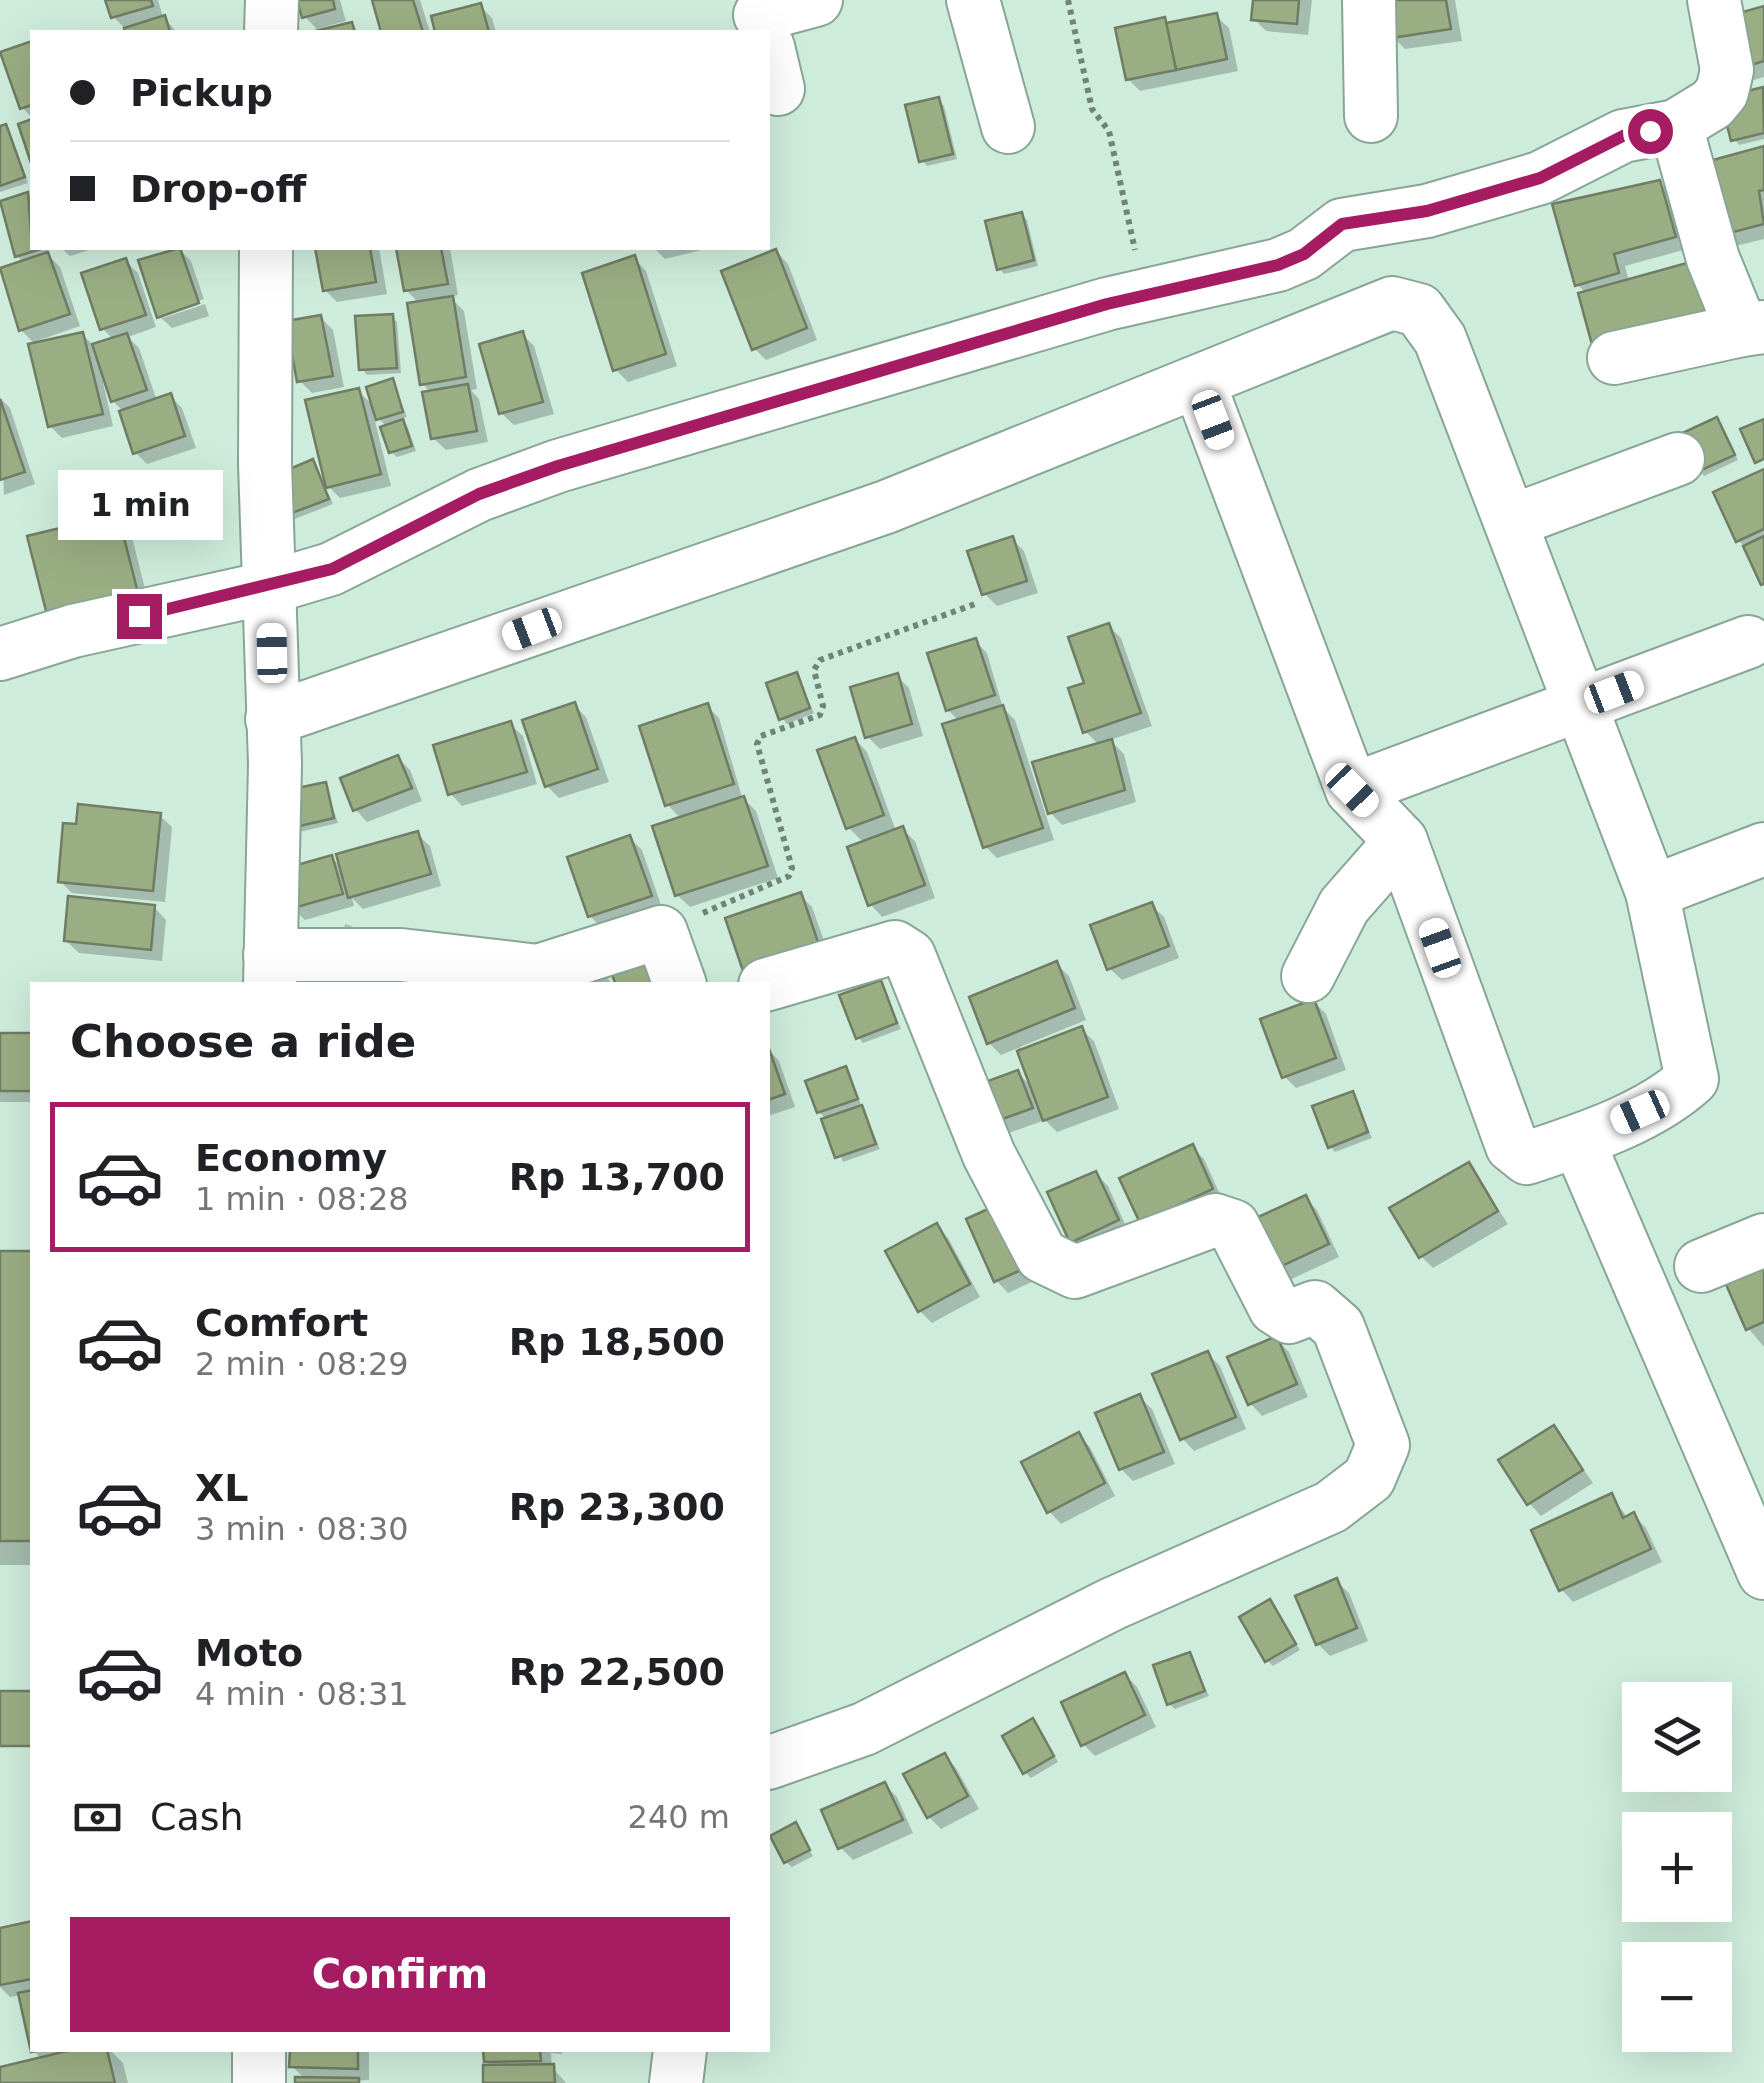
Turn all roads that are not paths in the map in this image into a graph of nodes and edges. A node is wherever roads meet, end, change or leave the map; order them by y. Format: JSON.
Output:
{"nodes":[{"id":1,"x":272,"y":0,"type":"edge"},
{"id":2,"x":816,"y":0,"type":"edge"},
{"id":3,"x":973,"y":0,"type":"edge"},
{"id":4,"x":1370,"y":0,"type":"edge"},
{"id":5,"x":1714,"y":0,"type":"edge"},
{"id":6,"x":271,"y":30,"type":"edge"},
{"id":7,"x":770,"y":33,"type":"edge"},
{"id":8,"x":1371,"y":116,"type":"dead end"},
{"id":9,"x":1676,"y":126,"type":"junction"},
{"id":10,"x":1008,"y":127,"type":"dead end"},
{"id":11,"x":266,"y":250,"type":"edge"},
{"id":12,"x":1753,"y":329,"type":"edge"},
{"id":13,"x":1614,"y":358,"type":"dead end"},
{"id":14,"x":1199,"y":384,"type":"junction"},
{"id":15,"x":1678,"y":459,"type":"dead end"},
{"id":16,"x":1512,"y":521,"type":"junction"},
{"id":17,"x":271,"y":587,"type":"junction"},
{"id":18,"x":1748,"y":642,"type":"dead end"},
{"id":19,"x":0,"y":654,"type":"edge"},
{"id":20,"x":1581,"y":704,"type":"junction"},
{"id":21,"x":272,"y":720,"type":"junction"},
{"id":22,"x":1352,"y":790,"type":"junction"},
{"id":23,"x":1401,"y":841,"type":"junction"},
{"id":24,"x":1764,"y":850,"type":"edge"},
{"id":25,"x":1652,"y":892,"type":"junction"},
{"id":26,"x":270,"y":970,"type":"edge"},
{"id":27,"x":1308,"y":976,"type":"dead end"},
{"id":28,"x":679,"y":982,"type":"edge"},
{"id":29,"x":770,"y":984,"type":"edge"},
{"id":30,"x":1578,"y":1140,"type":"junction"},
{"id":31,"x":1764,"y":1240,"type":"edge"},
{"id":32,"x":1702,"y":1266,"type":"dead end"},
{"id":33,"x":1764,"y":1573,"type":"edge"},
{"id":34,"x":770,"y":1762,"type":"edge"},
{"id":35,"x":260,"y":2052,"type":"edge"},
{"id":36,"x":680,"y":2052,"type":"edge"},
{"id":37,"x":259,"y":2083,"type":"edge"},
{"id":38,"x":676,"y":2083,"type":"edge"}],
"edges":[{"from":1,"to":6,"type":"street"},
{"from":2,"to":7,"type":"street"},
{"from":3,"to":10,"type":"street"},
{"from":4,"to":8,"type":"street"},
{"from":5,"to":9,"type":"street"},
{"from":9,"to":12,"type":"street"},
{"from":9,"to":17,"type":"street"},
{"from":11,"to":17,"type":"street"},
{"from":12,"to":13,"type":"street"},
{"from":14,"to":16,"type":"street"},
{"from":14,"to":21,"type":"street"},
{"from":14,"to":22,"type":"street"},
{"from":15,"to":16,"type":"street"},
{"from":16,"to":20,"type":"street"},
{"from":17,"to":19,"type":"street"},
{"from":17,"to":21,"type":"street"},
{"from":18,"to":20,"type":"street"},
{"from":20,"to":22,"type":"street"},
{"from":20,"to":25,"type":"street"},
{"from":21,"to":26,"type":"street"},
{"from":22,"to":23,"type":"street"},
{"from":23,"to":27,"type":"street"},
{"from":23,"to":30,"type":"street"},
{"from":24,"to":25,"type":"street"},
{"from":25,"to":30,"type":"street"},
{"from":26,"to":28,"type":"street"},
{"from":29,"to":34,"type":"street"},
{"from":30,"to":33,"type":"street"},
{"from":31,"to":32,"type":"street"},
{"from":35,"to":37,"type":"street"},
{"from":36,"to":38,"type":"street"}]}
